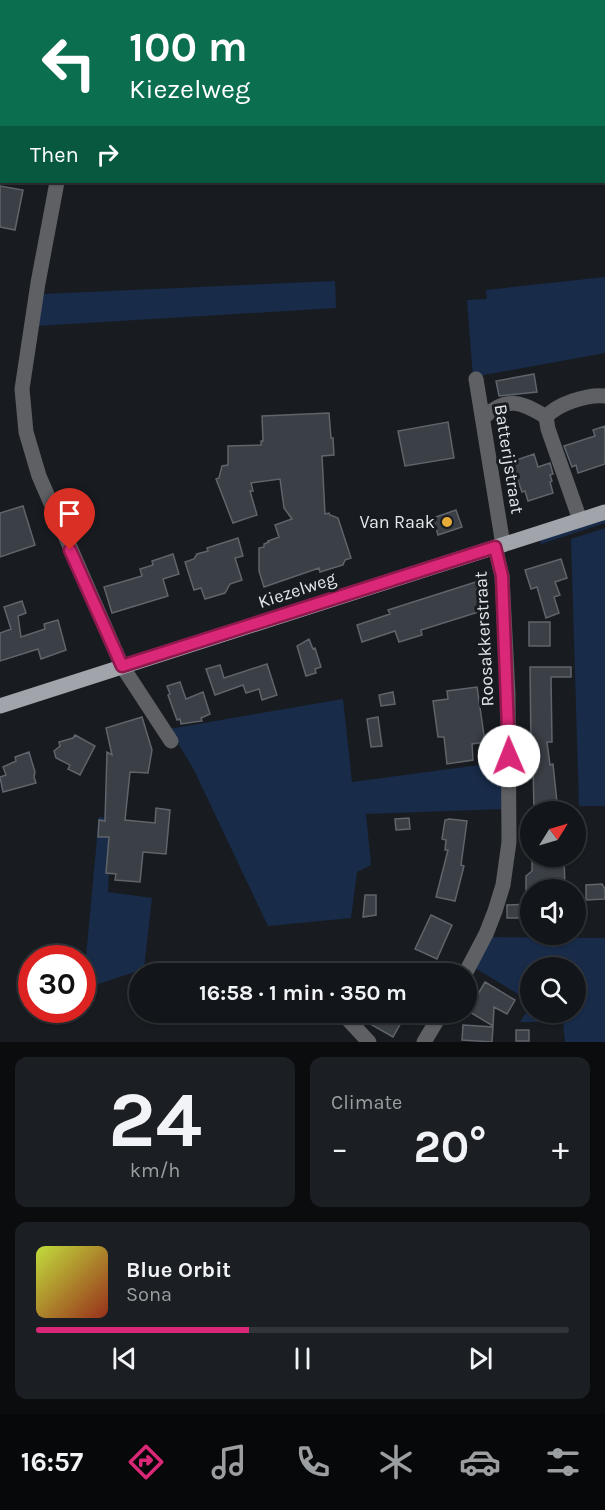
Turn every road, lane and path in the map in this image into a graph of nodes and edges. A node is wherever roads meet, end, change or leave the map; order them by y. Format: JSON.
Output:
{"nodes":[{"id":1,"x":57,"y":183,"type":"edge"},
{"id":2,"x":476,"y":379,"type":"dead end"},
{"id":3,"x":605,"y":396,"type":"edge"},
{"id":4,"x":546,"y":417,"type":"junction"},
{"id":5,"x":483,"y":418,"type":"junction"},
{"id":6,"x":605,"y":512,"type":"edge"},
{"id":7,"x":580,"y":520,"type":"junction"},
{"id":8,"x":499,"y":546,"type":"junction"},
{"id":9,"x":122,"y":666,"type":"junction"},
{"id":10,"x":0,"y":706,"type":"edge"},
{"id":11,"x":171,"y":741,"type":"dead end"},
{"id":12,"x":471,"y":963,"type":"edge"},
{"id":13,"x":351,"y":1023,"type":"edge"},
{"id":14,"x":435,"y":1023,"type":"edge"},
{"id":15,"x":369,"y":1042,"type":"edge"},
{"id":16,"x":424,"y":1042,"type":"edge"}],
"edges":[{"from":1,"to":9,"type":"street"},
{"from":2,"to":5,"type":"street","name":"Batterijstraat"},
{"from":3,"to":4,"type":"street"},
{"from":4,"to":5,"type":"street"},
{"from":4,"to":7,"type":"street"},
{"from":5,"to":8,"type":"street","name":"Batterijstraat"},
{"from":6,"to":7,"type":"main road","name":"Kiezelweg"},
{"from":7,"to":8,"type":"main road","name":"Kiezelweg"},
{"from":8,"to":9,"type":"main road","name":"Kiezelweg"},
{"from":8,"to":12,"type":"street","name":"Roosakkerstraat"},
{"from":9,"to":10,"type":"main road","name":"Kiezelweg"},
{"from":9,"to":11,"type":"street"},
{"from":13,"to":15,"type":"street"},
{"from":14,"to":16,"type":"street"}]}
